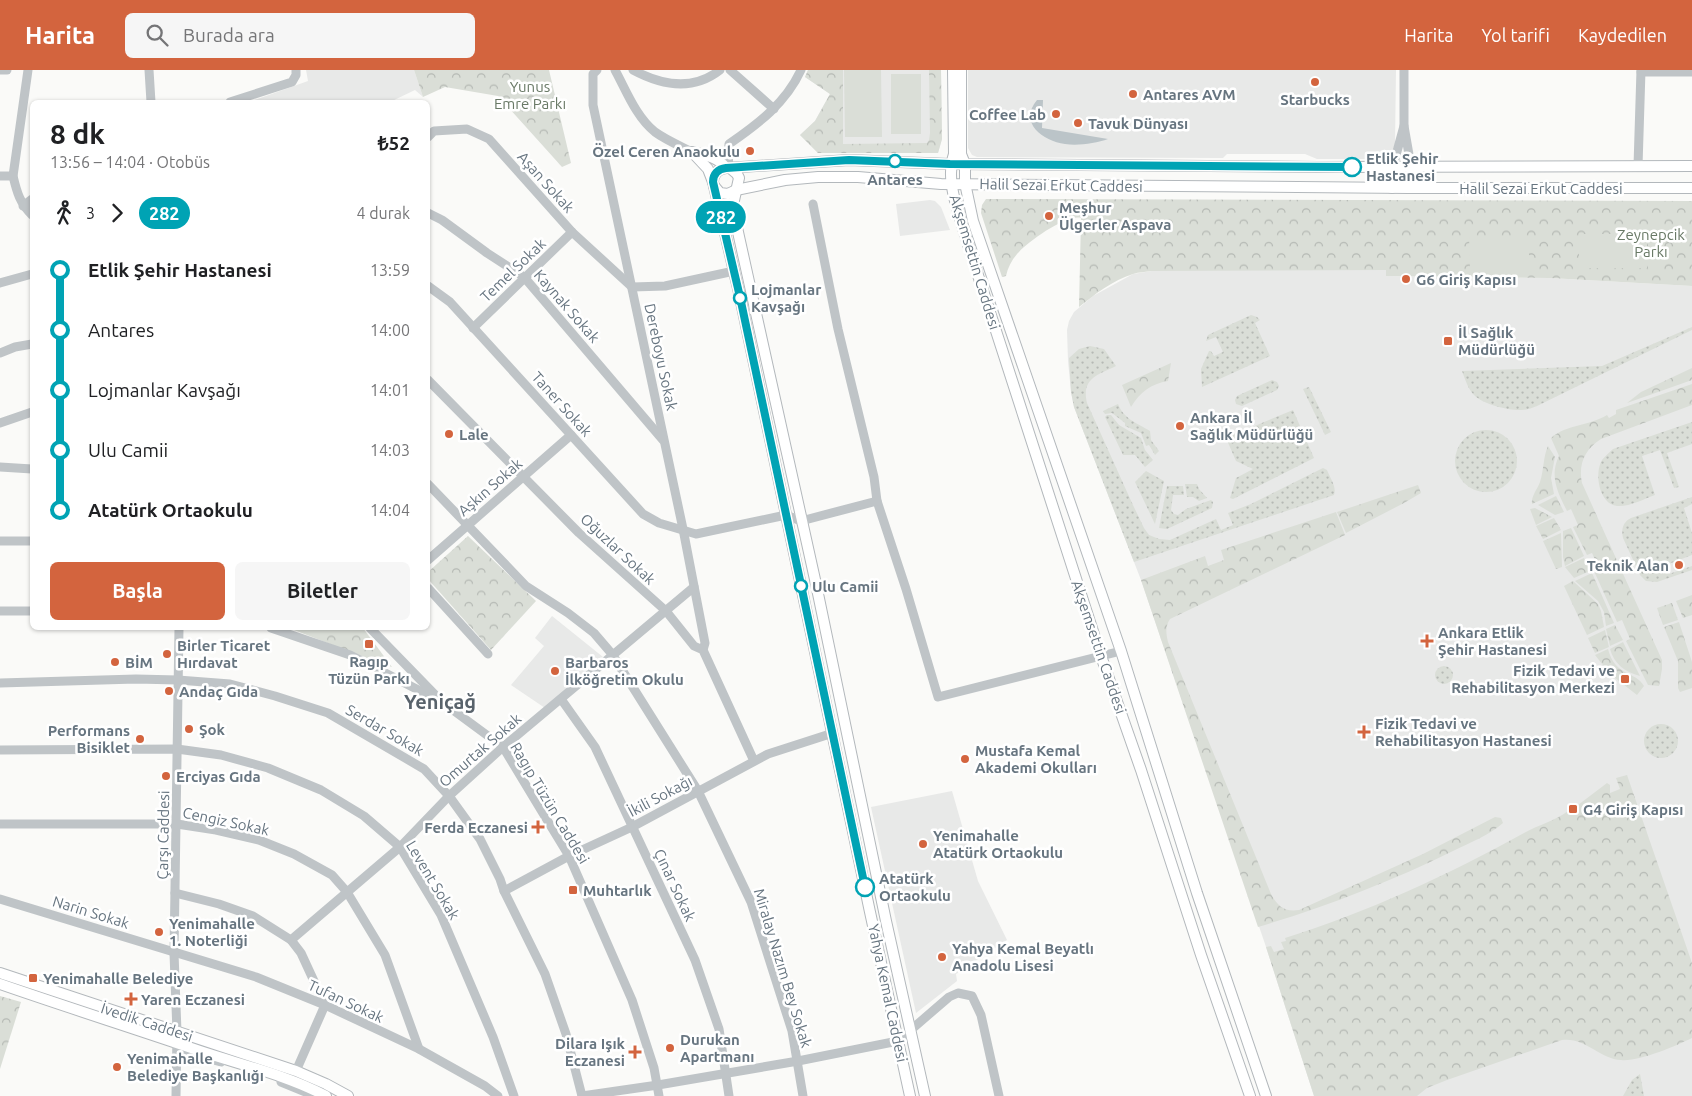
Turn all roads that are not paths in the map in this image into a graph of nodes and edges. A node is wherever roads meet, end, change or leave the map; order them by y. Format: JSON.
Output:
{"nodes":[{"id":1,"x":0,"y":70,"type":"edge"},
{"id":2,"x":7,"y":70,"type":"edge"},
{"id":3,"x":28,"y":70,"type":"edge"},
{"id":4,"x":149,"y":70,"type":"edge"},
{"id":5,"x":296,"y":70,"type":"edge"},
{"id":6,"x":597,"y":70,"type":"edge"},
{"id":7,"x":615,"y":70,"type":"edge"},
{"id":8,"x":633,"y":70,"type":"edge"},
{"id":9,"x":720,"y":70,"type":"edge"},
{"id":10,"x":730,"y":70,"type":"edge"},
{"id":11,"x":801,"y":70,"type":"edge"},
{"id":12,"x":953,"y":70,"type":"edge"},
{"id":13,"x":961,"y":70,"type":"edge"},
{"id":14,"x":1404,"y":70,"type":"edge"},
{"id":15,"x":1641,"y":71,"type":"edge"},
{"id":16,"x":1692,"y":72,"type":"edge"},
{"id":17,"x":151,"y":100,"type":"edge"},
{"id":18,"x":236,"y":100,"type":"edge"},
{"id":19,"x":774,"y":109,"type":"junction"},
{"id":20,"x":1404,"y":126,"type":"junction"},
{"id":21,"x":430,"y":135,"type":"edge"},
{"id":22,"x":692,"y":152,"type":"junction"},
{"id":23,"x":950,"y":164,"type":"junction"},
{"id":24,"x":965,"y":164,"type":"junction"},
{"id":25,"x":1393,"y":166,"type":"junction"},
{"id":26,"x":1411,"y":166,"type":"junction"},
{"id":27,"x":1638,"y":166,"type":"junction"},
{"id":28,"x":1692,"y":166,"type":"edge"},
{"id":29,"x":728,"y":168,"type":"junction"},
{"id":30,"x":0,"y":176,"type":"edge"},
{"id":31,"x":13,"y":176,"type":"junction"},
{"id":32,"x":965,"y":183,"type":"junction"},
{"id":33,"x":713,"y":184,"type":"junction"},
{"id":34,"x":950,"y":184,"type":"junction"},
{"id":35,"x":1392,"y":188,"type":"junction"},
{"id":36,"x":1408,"y":188,"type":"junction"},
{"id":37,"x":1692,"y":188,"type":"edge"},
{"id":38,"x":736,"y":190,"type":"junction"},
{"id":39,"x":30,"y":201,"type":"edge"},
{"id":40,"x":813,"y":204,"type":"dead end"},
{"id":41,"x":23,"y":206,"type":"junction"},
{"id":42,"x":30,"y":213,"type":"edge"},
{"id":43,"x":430,"y":214,"type":"edge"},
{"id":44,"x":572,"y":232,"type":"junction"},
{"id":45,"x":734,"y":271,"type":"junction"},
{"id":46,"x":30,"y":275,"type":"edge"},
{"id":47,"x":524,"y":277,"type":"junction"},
{"id":48,"x":0,"y":283,"type":"edge"},
{"id":49,"x":430,"y":287,"type":"edge"},
{"id":50,"x":632,"y":287,"type":"junction"},
{"id":51,"x":473,"y":328,"type":"junction"},
{"id":52,"x":30,"y":344,"type":"edge"},
{"id":53,"x":0,"y":353,"type":"edge"},
{"id":54,"x":430,"y":382,"type":"edge"},
{"id":55,"x":30,"y":413,"type":"edge"},
{"id":56,"x":0,"y":423,"type":"edge"},
{"id":57,"x":571,"y":435,"type":"junction"},
{"id":58,"x":664,"y":442,"type":"junction"},
{"id":59,"x":0,"y":467,"type":"edge"},
{"id":60,"x":30,"y":469,"type":"edge"},
{"id":61,"x":523,"y":477,"type":"junction"},
{"id":62,"x":430,"y":486,"type":"edge"},
{"id":63,"x":877,"y":501,"type":"junction"},
{"id":64,"x":786,"y":514,"type":"junction"},
{"id":65,"x":801,"y":520,"type":"junction"},
{"id":66,"x":468,"y":526,"type":"junction"},
{"id":67,"x":683,"y":529,"type":"junction"},
{"id":68,"x":0,"y":541,"type":"edge"},
{"id":69,"x":30,"y":541,"type":"edge"},
{"id":70,"x":430,"y":558,"type":"edge"},
{"id":71,"x":694,"y":587,"type":"junction"},
{"id":72,"x":430,"y":590,"type":"edge"},
{"id":73,"x":0,"y":611,"type":"edge"},
{"id":74,"x":30,"y":611,"type":"edge"},
{"id":75,"x":666,"y":611,"type":"junction"},
{"id":76,"x":178,"y":630,"type":"edge"},
{"id":77,"x":277,"y":630,"type":"edge"},
{"id":78,"x":372,"y":630,"type":"edge"},
{"id":79,"x":703,"y":650,"type":"junction"},
{"id":80,"x":1121,"y":651,"type":"junction"},
{"id":81,"x":488,"y":654,"type":"dead end"},
{"id":82,"x":612,"y":654,"type":"junction"},
{"id":83,"x":1101,"y":656,"type":"junction"},
{"id":84,"x":178,"y":680,"type":"junction"},
{"id":85,"x":0,"y":683,"type":"edge"},
{"id":86,"x":561,"y":699,"type":"junction"},
{"id":87,"x":442,"y":702,"type":"junction"},
{"id":88,"x":833,"y":733,"type":"junction"},
{"id":89,"x":502,"y":747,"type":"junction"},
{"id":90,"x":177,"y":749,"type":"junction"},
{"id":91,"x":0,"y":750,"type":"edge"},
{"id":92,"x":754,"y":761,"type":"junction"},
{"id":93,"x":698,"y":792,"type":"junction"},
{"id":94,"x":448,"y":796,"type":"junction"},
{"id":95,"x":0,"y":824,"type":"edge"},
{"id":96,"x":177,"y":824,"type":"junction"},
{"id":97,"x":632,"y":827,"type":"junction"},
{"id":98,"x":400,"y":847,"type":"junction"},
{"id":99,"x":569,"y":856,"type":"junction"},
{"id":100,"x":504,"y":891,"type":"junction"},
{"id":101,"x":347,"y":892,"type":"junction"},
{"id":102,"x":175,"y":893,"type":"junction"},
{"id":103,"x":0,"y":899,"type":"edge"},
{"id":104,"x":291,"y":940,"type":"junction"},
{"id":105,"x":174,"y":953,"type":"junction"},
{"id":106,"x":0,"y":973,"type":"edge"},
{"id":107,"x":0,"y":984,"type":"edge"},
{"id":108,"x":325,"y":1006,"type":"junction"},
{"id":109,"x":910,"y":1029,"type":"junction"},
{"id":110,"x":177,"y":1037,"type":"junction"},
{"id":111,"x":898,"y":1041,"type":"junction"},
{"id":112,"x":419,"y":1049,"type":"junction"},
{"id":113,"x":186,"y":1060,"type":"dead end"},
{"id":114,"x":798,"y":1061,"type":"junction"},
{"id":115,"x":296,"y":1071,"type":"junction"},
{"id":116,"x":725,"y":1073,"type":"junction"},
{"id":117,"x":658,"y":1085,"type":"junction"},
{"id":118,"x":176,"y":1096,"type":"edge"},
{"id":119,"x":315,"y":1096,"type":"edge"},
{"id":120,"x":326,"y":1096,"type":"edge"},
{"id":121,"x":348,"y":1096,"type":"edge"},
{"id":122,"x":498,"y":1096,"type":"edge"},
{"id":123,"x":514,"y":1096,"type":"edge"},
{"id":124,"x":582,"y":1096,"type":"edge"},
{"id":125,"x":659,"y":1096,"type":"edge"},
{"id":126,"x":729,"y":1096,"type":"edge"},
{"id":127,"x":803,"y":1096,"type":"edge"},
{"id":128,"x":910,"y":1096,"type":"edge"},
{"id":129,"x":925,"y":1096,"type":"edge"},
{"id":130,"x":999,"y":1096,"type":"edge"},
{"id":131,"x":1250,"y":1096,"type":"edge"},
{"id":132,"x":1266,"y":1096,"type":"edge"}],
"edges":[{"from":1,"to":2,"type":"street"},
{"from":3,"to":31,"type":"street"},
{"from":4,"to":17,"type":"street"},
{"from":5,"to":18,"type":"street"},
{"from":6,"to":50,"type":"street","name":"Dereboyu Sokak"},
{"from":7,"to":22,"type":"street"},
{"from":8,"to":9,"type":"street"},
{"from":10,"to":19,"type":"street"},
{"from":11,"to":19,"type":"street"},
{"from":12,"to":23,"type":"main road"},
{"from":13,"to":24,"type":"main road"},
{"from":14,"to":20,"type":"street"},
{"from":15,"to":16,"type":"street"},
{"from":15,"to":27,"type":"street"},
{"from":19,"to":29,"type":"street"},
{"from":20,"to":25,"type":"street"},
{"from":20,"to":26,"type":"street"},
{"from":21,"to":44,"type":"street","name":"Aşan Sokak"},
{"from":22,"to":29,"type":"main road"},
{"from":22,"to":33,"type":"main road","name":"Yahya Kemal Caddesi"},
{"from":23,"to":24,"type":"main road"},
{"from":23,"to":29,"type":"main road"},
{"from":23,"to":34,"type":"main road"},
{"from":24,"to":25,"type":"main road","name":"Halil Sezai Erkut Caddesi"},
{"from":24,"to":32,"type":"main road","name":"Halil Sezai Erkut Caddesi"},
{"from":25,"to":26,"type":"main road","name":"Halil Sezai Erkut Caddesi"},
{"from":25,"to":35,"type":"main road"},
{"from":26,"to":27,"type":"main road","name":"Halil Sezai Erkut Caddesi"},
{"from":26,"to":36,"type":"main road"},
{"from":27,"to":28,"type":"main road","name":"Halil Sezai Erkut Caddesi"},
{"from":29,"to":33,"type":"main road"},
{"from":29,"to":38,"type":"main road"},
{"from":30,"to":31,"type":"street"},
{"from":31,"to":41,"type":"street"},
{"from":32,"to":34,"type":"main road","name":"Akşemsettin Caddesi"},
{"from":32,"to":35,"type":"main road","name":"Halil Sezai Erkut Caddesi"},
{"from":32,"to":80,"type":"main road","name":"Akşemsettin Caddesi"},
{"from":33,"to":38,"type":"main road"},
{"from":33,"to":45,"type":"main road","name":"Yahya Kemal Caddesi"},
{"from":34,"to":38,"type":"main road"},
{"from":34,"to":83,"type":"main road","name":"Akşemsettin Caddesi"},
{"from":35,"to":36,"type":"main road","name":"Halil Sezai Erkut Caddesi"},
{"from":36,"to":37,"type":"main road","name":"Halil Sezai Erkut Caddesi"},
{"from":38,"to":65,"type":"main road","name":"Yahya Kemal Caddesi"},
{"from":39,"to":41,"type":"street"},
{"from":40,"to":63,"type":"street"},
{"from":41,"to":42,"type":"street"},
{"from":43,"to":47,"type":"street","name":"Kaynak Sokak"},
{"from":44,"to":47,"type":"street","name":"Temel Sokak"},
{"from":44,"to":50,"type":"street","name":"Aşan Sokak"},
{"from":45,"to":50,"type":"street"},
{"from":45,"to":64,"type":"main road","name":"Yahya Kemal Caddesi"},
{"from":46,"to":48,"type":"street"},
{"from":47,"to":51,"type":"street","name":"Temel Sokak"},
{"from":47,"to":58,"type":"street","name":"Kaynak Sokak"},
{"from":49,"to":51,"type":"street","name":"Taner Sokak"},
{"from":50,"to":58,"type":"street","name":"Dereboyu Sokak"},
{"from":51,"to":57,"type":"street","name":"Taner Sokak"},
{"from":52,"to":53,"type":"street"},
{"from":54,"to":61,"type":"street","name":"Oğuzlar Sokak"},
{"from":55,"to":56,"type":"street"},
{"from":57,"to":61,"type":"street","name":"Aşkın Sokak"},
{"from":57,"to":67,"type":"street","name":"Taner Sokak"},
{"from":58,"to":67,"type":"street","name":"Dereboyu Sokak"},
{"from":59,"to":60,"type":"street"},
{"from":61,"to":66,"type":"street","name":"Aşkın Sokak"},
{"from":61,"to":75,"type":"street","name":"Oğuzlar Sokak"},
{"from":62,"to":66,"type":"street","name":"Miralay Nazım Bey Sokak"},
{"from":63,"to":65,"type":"street"},
{"from":63,"to":83,"type":"street"},
{"from":64,"to":65,"type":"street"},
{"from":64,"to":67,"type":"street","name":"Taner Sokak"},
{"from":64,"to":88,"type":"main road","name":"Yahya Kemal Caddesi"},
{"from":65,"to":109,"type":"main road","name":"Yahya Kemal Caddesi"},
{"from":66,"to":70,"type":"street","name":"Aşkın Sokak"},
{"from":66,"to":82,"type":"street","name":"Miralay Nazım Bey Sokak"},
{"from":67,"to":71,"type":"street","name":"Dereboyu Sokak"},
{"from":68,"to":69,"type":"street"},
{"from":71,"to":75,"type":"street","name":"Omurtak Sokak"},
{"from":71,"to":79,"type":"street","name":"Dereboyu Sokak"},
{"from":72,"to":81,"type":"street"},
{"from":73,"to":74,"type":"street"},
{"from":75,"to":79,"type":"street","name":"Oğuzlar Sokak"},
{"from":75,"to":82,"type":"street","name":"Omurtak Sokak"},
{"from":76,"to":84,"type":"street","name":"Çarşı Caddesi"},
{"from":77,"to":87,"type":"street"},
{"from":78,"to":87,"type":"street","name":"Ragıp Tüzün Caddesi"},
{"from":79,"to":92,"type":"street","name":"Oğuzlar Sokak"},
{"from":80,"to":83,"type":"street"},
{"from":80,"to":132,"type":"main road","name":"Akşemsettin Caddesi"},
{"from":82,"to":86,"type":"street","name":"Omurtak Sokak"},
{"from":82,"to":93,"type":"street","name":"Miralay Nazım Bey Sokak"},
{"from":83,"to":131,"type":"main road","name":"Akşemsettin Caddesi"},
{"from":84,"to":85,"type":"street","name":"Serdar Sokak"},
{"from":84,"to":90,"type":"street","name":"Çarşı Caddesi"},
{"from":84,"to":94,"type":"street","name":"Serdar Sokak"},
{"from":86,"to":89,"type":"street","name":"Omurtak Sokak"},
{"from":86,"to":97,"type":"street","name":"Çınar Sokak"},
{"from":87,"to":89,"type":"street","name":"Ragıp Tüzün Caddesi"},
{"from":88,"to":92,"type":"street","name":"İkili Sokağı"},
{"from":88,"to":111,"type":"main road","name":"Yahya Kemal Caddesi"},
{"from":89,"to":94,"type":"street","name":"Omurtak Sokak"},
{"from":89,"to":99,"type":"street","name":"Ragıp Tüzün Caddesi"},
{"from":90,"to":91,"type":"street","name":"Levent Sokak"},
{"from":90,"to":96,"type":"street","name":"Çarşı Caddesi"},
{"from":90,"to":98,"type":"street","name":"Levent Sokak"},
{"from":92,"to":93,"type":"street","name":"İkili Sokağı"},
{"from":93,"to":97,"type":"street","name":"İkili Sokağı"},
{"from":93,"to":114,"type":"street","name":"Miralay Nazım Bey Sokak"},
{"from":94,"to":98,"type":"street","name":"Omurtak Sokak"},
{"from":94,"to":100,"type":"street","name":"Serdar Sokak"},
{"from":95,"to":96,"type":"street","name":"Cengiz Sokak"},
{"from":96,"to":101,"type":"street","name":"Cengiz Sokak"},
{"from":96,"to":102,"type":"street","name":"Çarşı Caddesi"},
{"from":97,"to":99,"type":"street","name":"İkili Sokağı"},
{"from":97,"to":116,"type":"street","name":"Çınar Sokak"},
{"from":98,"to":101,"type":"street","name":"Omurtak Sokak"},
{"from":98,"to":123,"type":"street","name":"Levent Sokak"},
{"from":99,"to":100,"type":"street","name":"İkili Sokağı"},
{"from":99,"to":117,"type":"street","name":"Ragıp Tüzün Caddesi"},
{"from":100,"to":124,"type":"street","name":"Serdar Sokak"},
{"from":101,"to":104,"type":"street","name":"Omurtak Sokak"},
{"from":101,"to":112,"type":"street","name":"Cengiz Sokak"},
{"from":102,"to":104,"type":"street"},
{"from":102,"to":105,"type":"street","name":"Çarşı Caddesi"},
{"from":103,"to":105,"type":"street","name":"Narin Sokak"},
{"from":104,"to":108,"type":"street"},
{"from":105,"to":108,"type":"street","name":"Tufan Sokak"},
{"from":105,"to":110,"type":"street","name":"Çarşı Caddesi"},
{"from":106,"to":110,"type":"main road","name":"İvedik Caddesi"},
{"from":107,"to":110,"type":"main road","name":"İvedik Caddesi"},
{"from":108,"to":112,"type":"street","name":"Tufan Sokak"},
{"from":108,"to":115,"type":"street"},
{"from":109,"to":111,"type":"street"},
{"from":109,"to":129,"type":"main road","name":"Yahya Kemal Caddesi"},
{"from":109,"to":130,"type":"street"},
{"from":110,"to":115,"type":"main road","name":"İvedik Caddesi"},
{"from":110,"to":118,"type":"street","name":"Çarşı Caddesi"},
{"from":110,"to":120,"type":"main road","name":"İvedik Caddesi"},
{"from":111,"to":114,"type":"street"},
{"from":111,"to":128,"type":"main road","name":"Yahya Kemal Caddesi"},
{"from":112,"to":122,"type":"street","name":"Tufan Sokak"},
{"from":113,"to":119,"type":"street"},
{"from":114,"to":116,"type":"street"},
{"from":114,"to":127,"type":"street","name":"Miralay Nazım Bey Sokak"},
{"from":115,"to":121,"type":"main road","name":"İvedik Caddesi"},
{"from":116,"to":117,"type":"street"},
{"from":116,"to":126,"type":"street","name":"Çınar Sokak"},
{"from":117,"to":124,"type":"street"},
{"from":117,"to":125,"type":"street","name":"Ragıp Tüzün Caddesi"}]}
